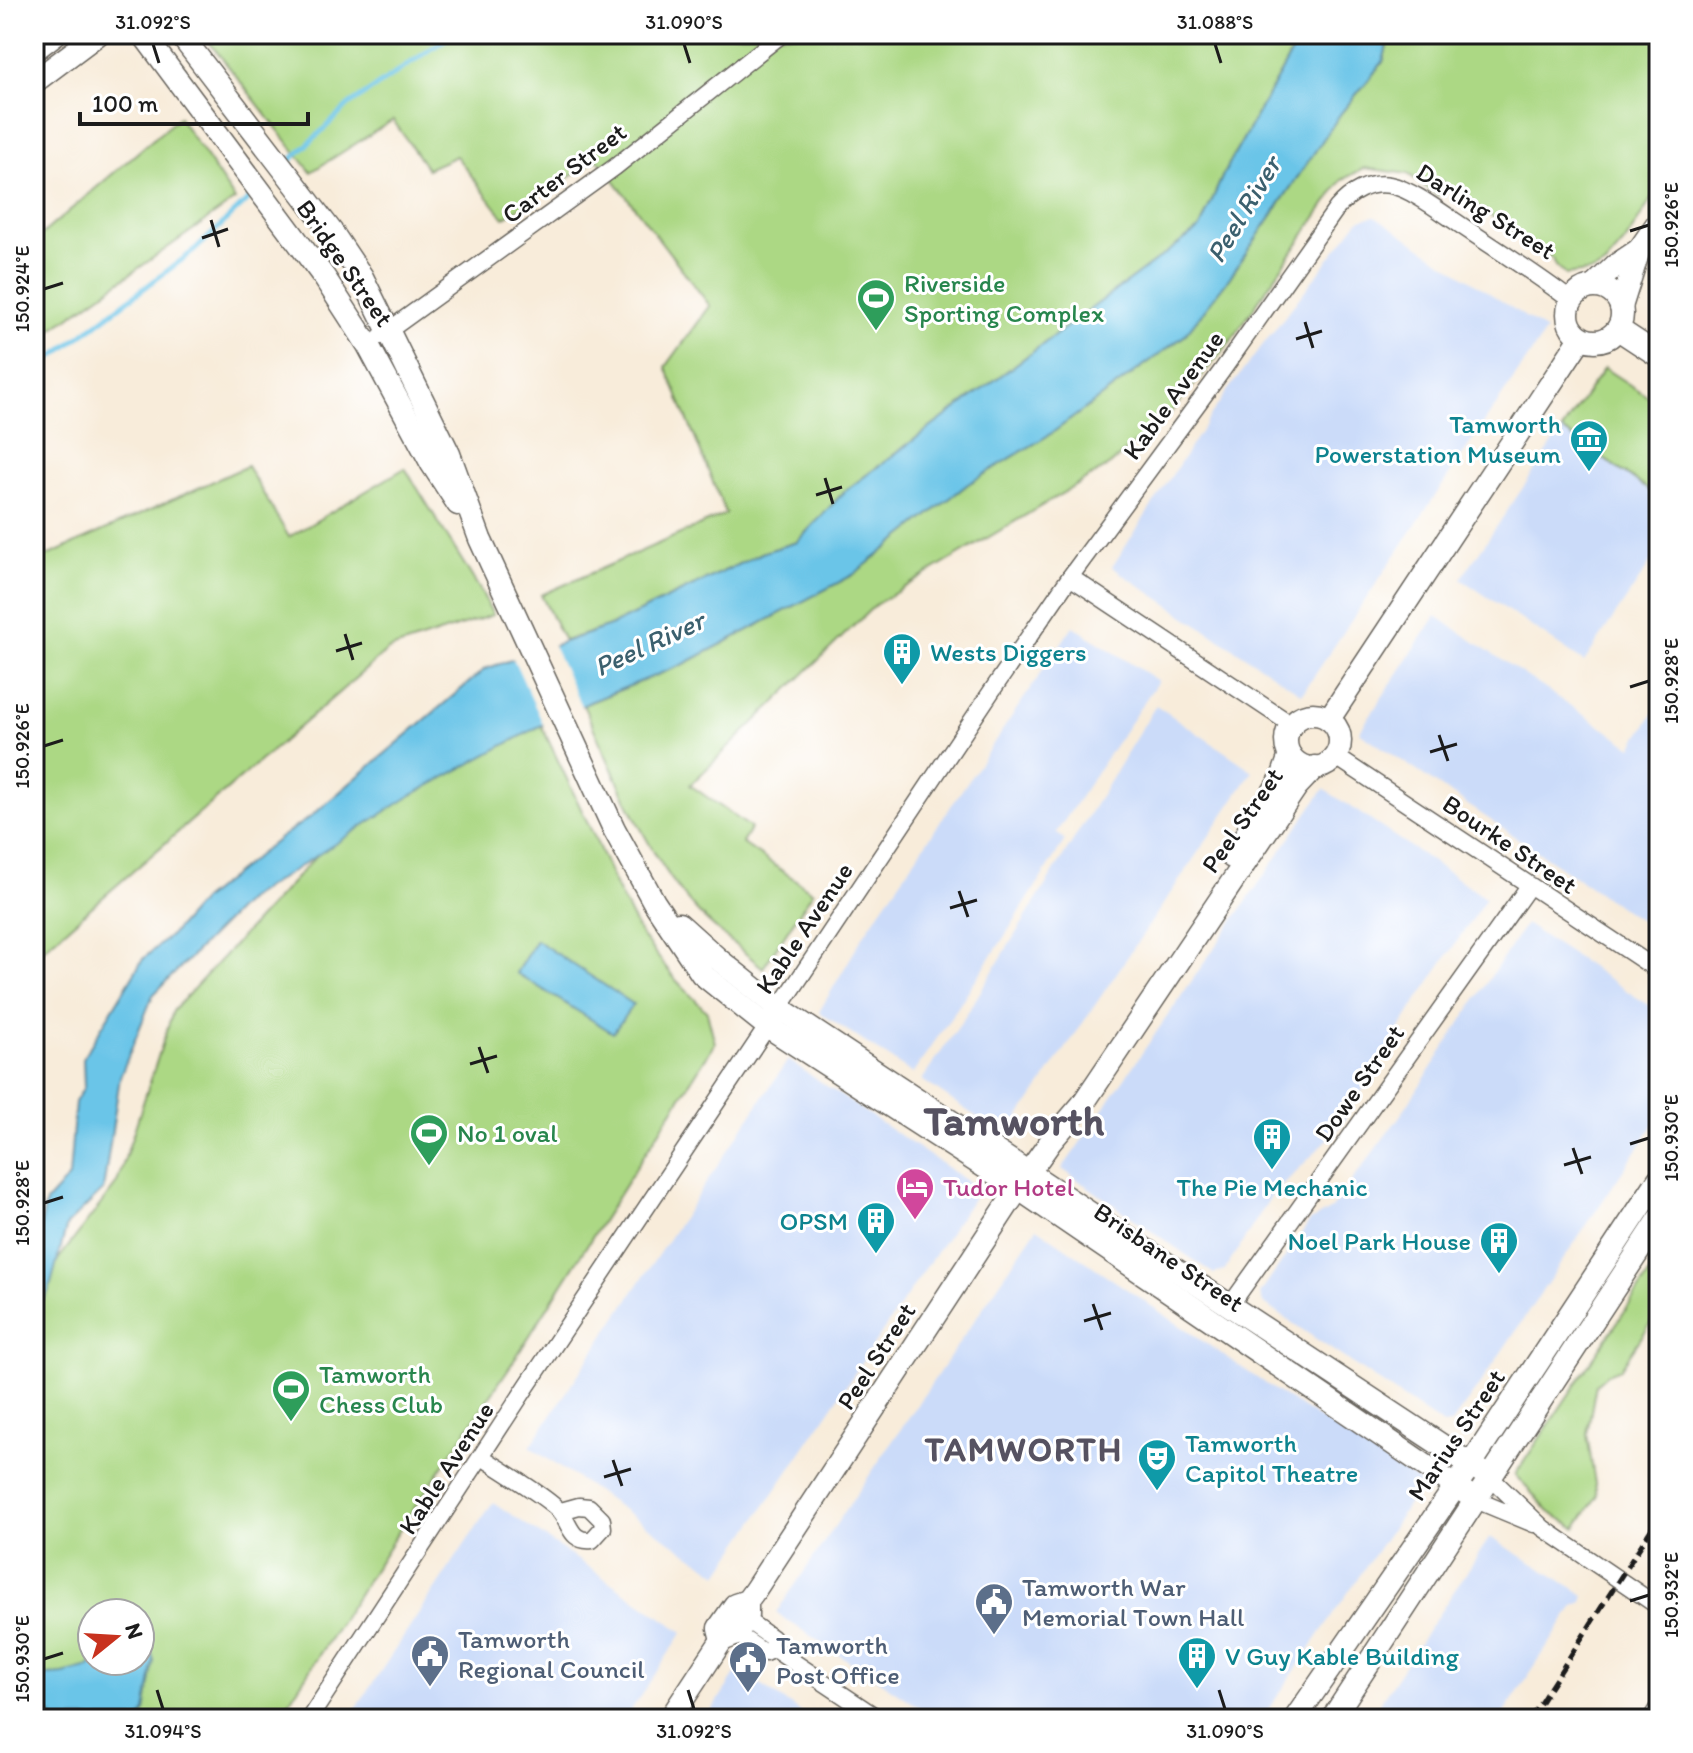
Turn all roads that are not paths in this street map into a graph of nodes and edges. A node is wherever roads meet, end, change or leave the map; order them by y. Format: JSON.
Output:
{"nodes":[{"id":1,"x":55,"y":34,"type":"edge"},
{"id":2,"x":98,"y":34,"type":"edge"},
{"id":3,"x":180,"y":34,"type":"edge"},
{"id":4,"x":782,"y":34,"type":"edge"},
{"id":5,"x":147,"y":40,"type":"edge"},
{"id":6,"x":34,"y":50,"type":"edge"},
{"id":7,"x":34,"y":82,"type":"edge"},
{"id":8,"x":1366,"y":186,"type":"joint"},
{"id":9,"x":1659,"y":221,"type":"edge"},
{"id":10,"x":1639,"y":250,"type":"junction"},
{"id":11,"x":1594,"y":286,"type":"junction"},
{"id":12,"x":1570,"y":300,"type":"junction"},
{"id":13,"x":1620,"y":318,"type":"junction"},
{"id":14,"x":390,"y":330,"type":"junction"},
{"id":15,"x":1581,"y":338,"type":"junction"},
{"id":16,"x":368,"y":345,"type":"junction"},
{"id":17,"x":1659,"y":356,"type":"edge"},
{"id":18,"x":480,"y":539,"type":"junction"},
{"id":19,"x":1070,"y":577,"type":"junction"},
{"id":20,"x":1329,"y":719,"type":"junction"},
{"id":21,"x":1292,"y":725,"type":"junction"},
{"id":22,"x":1290,"y":755,"type":"junction"},
{"id":23,"x":1335,"y":756,"type":"junction"},
{"id":24,"x":1315,"y":767,"type":"junction"},
{"id":25,"x":1529,"y":886,"type":"junction"},
{"id":26,"x":1659,"y":971,"type":"edge"},
{"id":27,"x":773,"y":1017,"type":"junction"},
{"id":28,"x":1051,"y":1141,"type":"junction"},
{"id":29,"x":1659,"y":1179,"type":"edge"},
{"id":30,"x":1024,"y":1181,"type":"junction"},
{"id":31,"x":1659,"y":1220,"type":"edge"},
{"id":32,"x":1229,"y":1307,"type":"junction"},
{"id":33,"x":482,"y":1457,"type":"junction"},
{"id":34,"x":1471,"y":1464,"type":"junction"},
{"id":35,"x":1491,"y":1478,"type":"junction"},
{"id":36,"x":1455,"y":1486,"type":"junction"},
{"id":37,"x":1476,"y":1500,"type":"junction"},
{"id":38,"x":561,"y":1511,"type":"dead end"},
{"id":39,"x":1543,"y":1528,"type":"junction"},
{"id":40,"x":1659,"y":1607,"type":"edge"},
{"id":41,"x":738,"y":1624,"type":"junction"},
{"id":42,"x":1659,"y":1706,"type":"edge"},
{"id":43,"x":309,"y":1719,"type":"edge"},
{"id":44,"x":670,"y":1719,"type":"edge"},
{"id":45,"x":879,"y":1719,"type":"edge"},
{"id":46,"x":1295,"y":1719,"type":"edge"},
{"id":47,"x":1332,"y":1719,"type":"edge"},
{"id":48,"x":1651,"y":1719,"type":"edge"}],
"edges":[{"from":1,"to":6,"type":"main road"},
{"from":2,"to":7,"type":"main road"},
{"from":3,"to":14,"type":"main road","name":"Bridge Street"},
{"from":4,"to":14,"type":"street","name":"Carter Street"},
{"from":5,"to":16,"type":"main road","name":"Bridge Street"},
{"from":8,"to":12,"type":"street","name":"Darling Street"},
{"from":8,"to":19,"type":"street","name":"Kable Avenue"},
{"from":9,"to":10,"type":"main road"},
{"from":10,"to":11,"type":"main road"},
{"from":10,"to":13,"type":"main road"},
{"from":11,"to":12,"type":"main road"},
{"from":11,"to":13,"type":"main road"},
{"from":12,"to":15,"type":"main road"},
{"from":13,"to":15,"type":"main road"},
{"from":13,"to":17,"type":"main road"},
{"from":14,"to":16,"type":"street","name":"Carter Street"},
{"from":14,"to":18,"type":"main road","name":"Bridge Street"},
{"from":15,"to":20,"type":"main road"},
{"from":16,"to":18,"type":"main road","name":"Bridge Street"},
{"from":18,"to":27,"type":"main road","name":"Bridge Street"},
{"from":19,"to":21,"type":"street"},
{"from":19,"to":27,"type":"street","name":"Kable Avenue"},
{"from":20,"to":21,"type":"main road"},
{"from":20,"to":23,"type":"main road"},
{"from":21,"to":22,"type":"main road"},
{"from":22,"to":24,"type":"main road"},
{"from":22,"to":28,"type":"main road","name":"Peel Street"},
{"from":23,"to":24,"type":"main road"},
{"from":23,"to":25,"type":"street","name":"Bourke Street"},
{"from":24,"to":28,"type":"main road","name":"Peel Street"},
{"from":25,"to":26,"type":"street","name":"Bourke Street"},
{"from":25,"to":32,"type":"street","name":"Dowe Street"},
{"from":27,"to":30,"type":"main road","name":"Brisbane Street"},
{"from":27,"to":33,"type":"street","name":"Kable Avenue"},
{"from":28,"to":30,"type":"main road","name":"Peel Street"},
{"from":29,"to":34,"type":"main road","name":"Marius Street"},
{"from":30,"to":32,"type":"main road","name":"Brisbane Street"},
{"from":30,"to":36,"type":"main road","name":"Brisbane Street"},
{"from":30,"to":41,"type":"main road","name":"Peel Street"},
{"from":31,"to":35,"type":"main road","name":"Marius Street"},
{"from":32,"to":34,"type":"main road","name":"Brisbane Street"},
{"from":33,"to":38,"type":"street"},
{"from":33,"to":43,"type":"street","name":"Kable Avenue"},
{"from":34,"to":35,"type":"main road","name":"Brisbane Street"},
{"from":34,"to":36,"type":"main road","name":"Marius Street"},
{"from":35,"to":37,"type":"main road","name":"Marius Street"},
{"from":35,"to":39,"type":"street","name":"Brisbane Street"},
{"from":36,"to":37,"type":"main road","name":"Brisbane Street"},
{"from":36,"to":46,"type":"main road","name":"Marius Street"},
{"from":37,"to":39,"type":"street","name":"Brisbane Street"},
{"from":37,"to":47,"type":"main road","name":"Marius Street"},
{"from":39,"to":40,"type":"street","name":"Brisbane Street"},
{"from":41,"to":44,"type":"main road","name":"Peel Street"},
{"from":41,"to":45,"type":"street"},
{"from":42,"to":48,"type":"street"}]}
